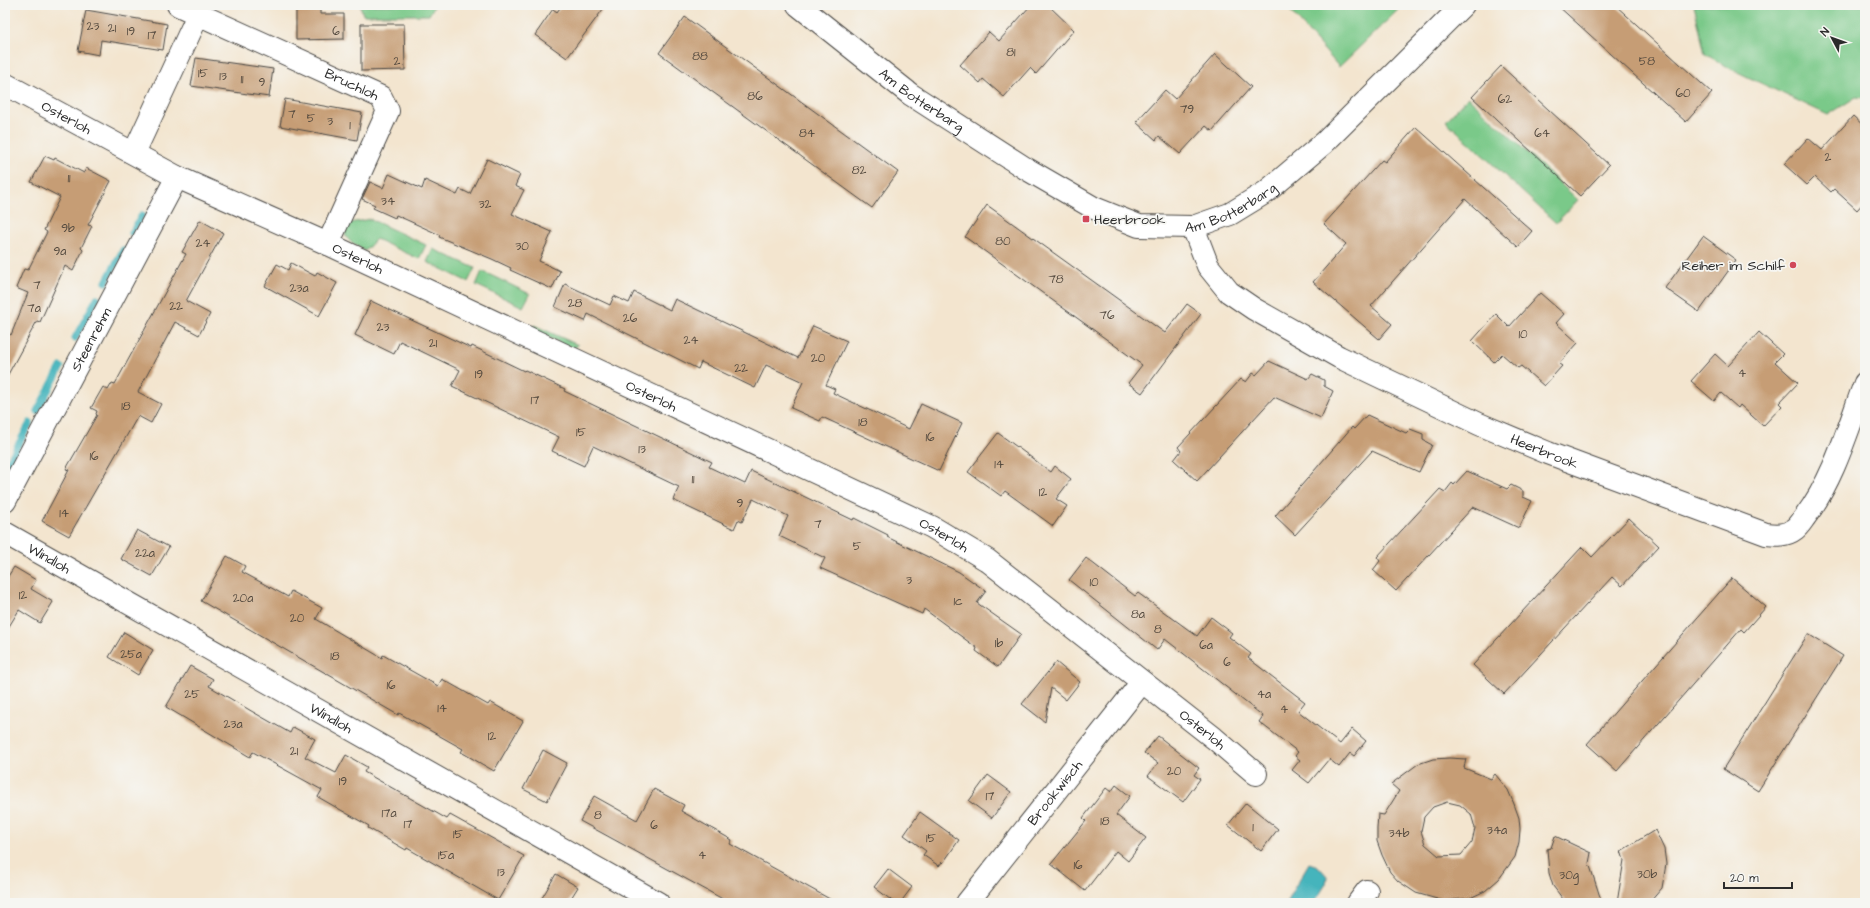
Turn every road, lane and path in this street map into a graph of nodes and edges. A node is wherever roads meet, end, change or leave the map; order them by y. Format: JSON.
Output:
{"nodes":[{"id":1,"x":178,"y":5,"type":"edge"},
{"id":2,"x":798,"y":5,"type":"edge"},
{"id":3,"x":1463,"y":5,"type":"edge"},
{"id":4,"x":198,"y":15,"type":"junction"},
{"id":5,"x":5,"y":84,"type":"edge"},
{"id":6,"x":134,"y":153,"type":"junction"},
{"id":7,"x":178,"y":177,"type":"junction"},
{"id":8,"x":1193,"y":227,"type":"junction"},
{"id":9,"x":328,"y":244,"type":"junction"},
{"id":10,"x":1865,"y":384,"type":"edge"},
{"id":11,"x":5,"y":501,"type":"edge"},
{"id":12,"x":5,"y":533,"type":"edge"},
{"id":13,"x":1142,"y":682,"type":"junction"},
{"id":14,"x":1256,"y":774,"type":"dead end"},
{"id":15,"x":658,"y":903,"type":"edge"},
{"id":16,"x":967,"y":903,"type":"edge"}],
"edges":[{"from":1,"to":4,"type":"street","name":"Bruchloh"},
{"from":2,"to":8,"type":"street","name":"Am Botterbarg"},
{"from":3,"to":8,"type":"street","name":"Am Botterbarg"},
{"from":4,"to":6,"type":"street"},
{"from":4,"to":9,"type":"street","name":"Bruchloh"},
{"from":5,"to":6,"type":"street","name":"Osterloh"},
{"from":6,"to":7,"type":"street","name":"Osterloh"},
{"from":7,"to":9,"type":"street","name":"Osterloh"},
{"from":7,"to":11,"type":"street","name":"Steenrehm"},
{"from":8,"to":10,"type":"street","name":"Heerbrook"},
{"from":9,"to":13,"type":"street","name":"Osterloh"},
{"from":12,"to":15,"type":"street","name":"Windloh"},
{"from":13,"to":14,"type":"street","name":"Osterloh"},
{"from":13,"to":16,"type":"street","name":"Brookwisch"}]}
